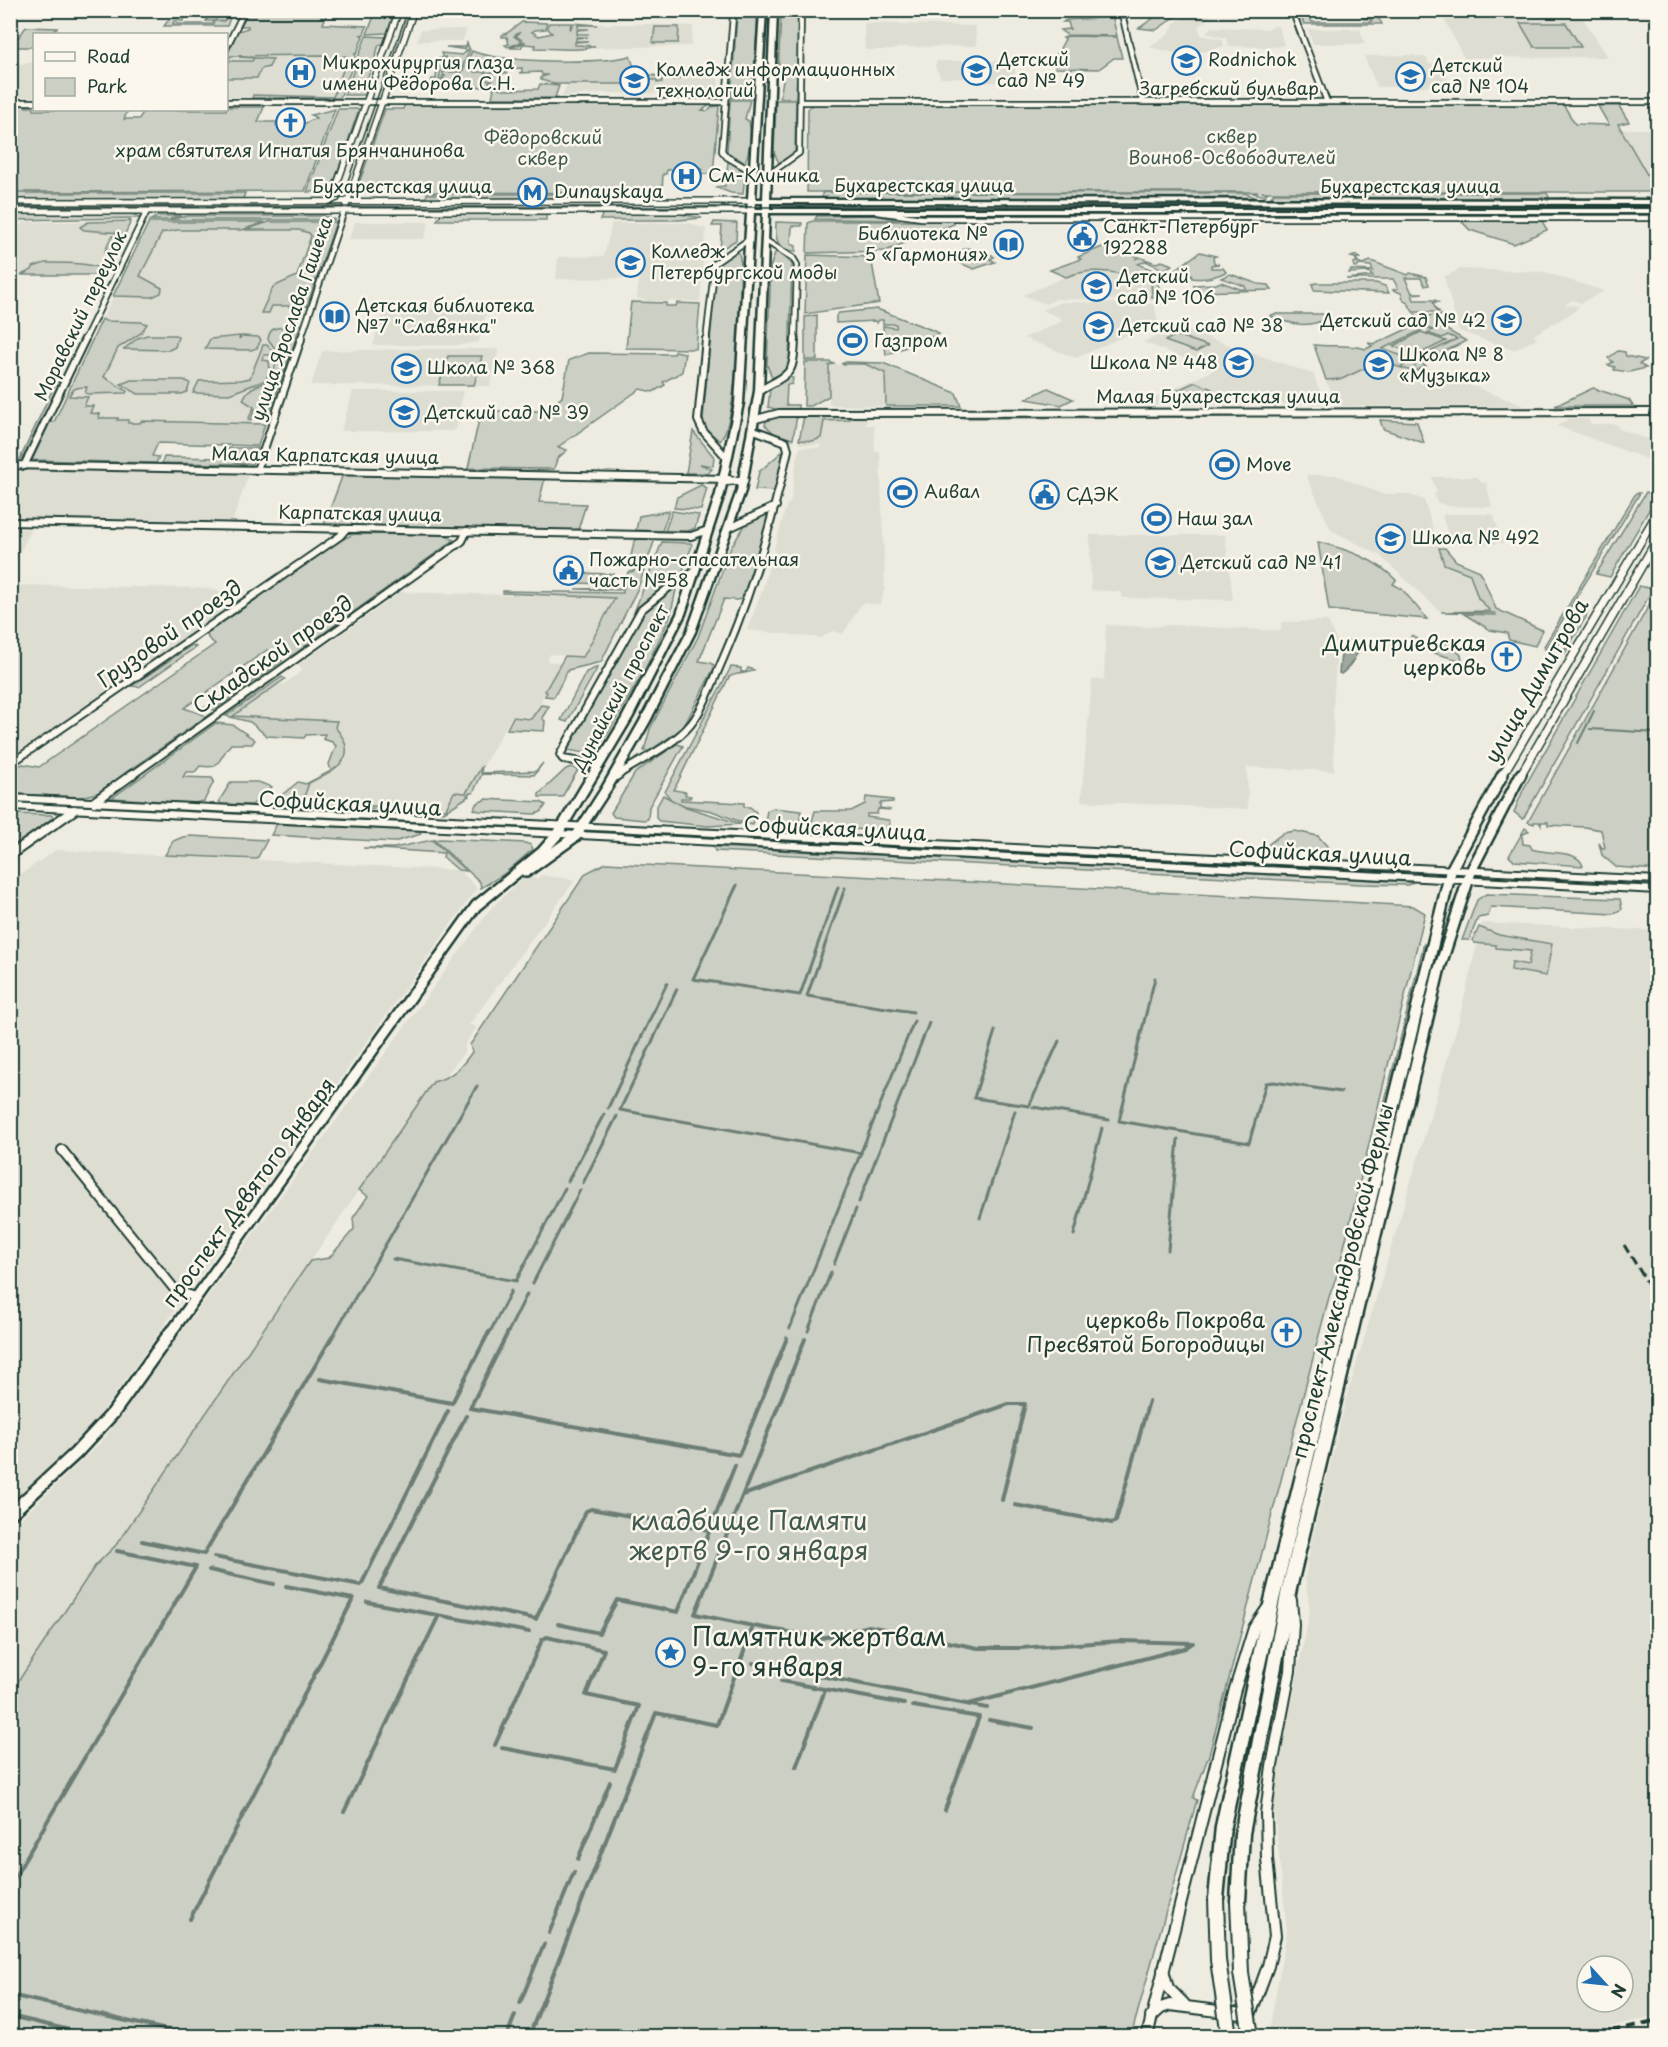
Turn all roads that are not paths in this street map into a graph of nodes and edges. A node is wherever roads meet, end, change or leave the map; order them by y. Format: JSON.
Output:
{"nodes":[{"id":1,"x":245,"y":10,"type":"edge"},
{"id":2,"x":399,"y":10,"type":"edge"},
{"id":3,"x":414,"y":10,"type":"edge"},
{"id":4,"x":738,"y":10,"type":"edge"},
{"id":5,"x":763,"y":10,"type":"edge"},
{"id":6,"x":774,"y":10,"type":"edge"},
{"id":7,"x":801,"y":10,"type":"edge"},
{"id":8,"x":1121,"y":10,"type":"edge"},
{"id":9,"x":1292,"y":10,"type":"edge"},
{"id":10,"x":228,"y":44,"type":"edge"},
{"id":11,"x":10,"y":102,"type":"edge"},
{"id":12,"x":33,"y":102,"type":"edge"},
{"id":13,"x":228,"y":102,"type":"edge"},
{"id":14,"x":366,"y":102,"type":"junction"},
{"id":15,"x":383,"y":102,"type":"junction"},
{"id":16,"x":726,"y":102,"type":"junction"},
{"id":17,"x":801,"y":102,"type":"junction"},
{"id":18,"x":1143,"y":102,"type":"junction"},
{"id":19,"x":1327,"y":102,"type":"junction"},
{"id":20,"x":1658,"y":102,"type":"edge"},
{"id":21,"x":753,"y":172,"type":"junction"},
{"id":22,"x":768,"y":175,"type":"junction"},
{"id":23,"x":331,"y":201,"type":"junction"},
{"id":24,"x":348,"y":201,"type":"junction"},
{"id":25,"x":751,"y":201,"type":"junction"},
{"id":26,"x":767,"y":201,"type":"junction"},
{"id":27,"x":10,"y":202,"type":"edge"},
{"id":28,"x":1658,"y":202,"type":"edge"},
{"id":29,"x":10,"y":211,"type":"edge"},
{"id":30,"x":147,"y":211,"type":"junction"},
{"id":31,"x":344,"y":211,"type":"junction"},
{"id":32,"x":750,"y":211,"type":"junction"},
{"id":33,"x":767,"y":211,"type":"junction"},
{"id":34,"x":873,"y":211,"type":"junction"},
{"id":35,"x":1658,"y":211,"type":"edge"},
{"id":36,"x":1658,"y":218,"type":"edge"},
{"id":37,"x":748,"y":240,"type":"junction"},
{"id":38,"x":766,"y":241,"type":"junction"},
{"id":39,"x":759,"y":391,"type":"junction"},
{"id":40,"x":762,"y":408,"type":"junction"},
{"id":41,"x":1658,"y":412,"type":"edge"},
{"id":42,"x":779,"y":413,"type":"junction"},
{"id":43,"x":756,"y":418,"type":"junction"},
{"id":44,"x":754,"y":430,"type":"junction"},
{"id":45,"x":728,"y":459,"type":"junction"},
{"id":46,"x":10,"y":465,"type":"edge"},
{"id":47,"x":24,"y":466,"type":"junction"},
{"id":48,"x":257,"y":470,"type":"junction"},
{"id":49,"x":723,"y":480,"type":"junction"},
{"id":50,"x":744,"y":480,"type":"junction"},
{"id":51,"x":776,"y":508,"type":"junction"},
{"id":52,"x":1658,"y":512,"type":"edge"},
{"id":53,"x":10,"y":523,"type":"edge"},
{"id":54,"x":729,"y":528,"type":"junction"},
{"id":55,"x":345,"y":530,"type":"junction"},
{"id":56,"x":708,"y":530,"type":"junction"},
{"id":57,"x":466,"y":533,"type":"junction"},
{"id":58,"x":1658,"y":538,"type":"edge"},
{"id":59,"x":703,"y":546,"type":"junction"},
{"id":60,"x":694,"y":572,"type":"junction"},
{"id":61,"x":10,"y":764,"type":"edge"},
{"id":62,"x":600,"y":765,"type":"junction"},
{"id":63,"x":613,"y":778,"type":"junction"},
{"id":64,"x":10,"y":798,"type":"edge"},
{"id":65,"x":94,"y":802,"type":"junction"},
{"id":66,"x":10,"y":806,"type":"edge"},
{"id":67,"x":74,"y":810,"type":"junction"},
{"id":68,"x":560,"y":830,"type":"junction"},
{"id":69,"x":579,"y":831,"type":"junction"},
{"id":70,"x":10,"y":855,"type":"edge"},
{"id":71,"x":1450,"y":875,"type":"junction"},
{"id":72,"x":1469,"y":876,"type":"junction"},
{"id":73,"x":1658,"y":880,"type":"edge"},
{"id":74,"x":505,"y":882,"type":"junction"},
{"id":75,"x":1658,"y":890,"type":"edge"},
{"id":76,"x":62,"y":1150,"type":"dead end"},
{"id":77,"x":196,"y":1297,"type":"junction"},
{"id":78,"x":10,"y":1514,"type":"edge"},
{"id":79,"x":1289,"y":1589,"type":"junction"},
{"id":80,"x":1272,"y":1600,"type":"junction"},
{"id":81,"x":1163,"y":1970,"type":"junction"},
{"id":82,"x":1185,"y":2005,"type":"junction"},
{"id":83,"x":1151,"y":2018,"type":"junction"},
{"id":84,"x":1147,"y":2037,"type":"edge"},
{"id":85,"x":1229,"y":2037,"type":"edge"},
{"id":86,"x":1251,"y":2037,"type":"edge"}],
"edges":[{"from":1,"to":10,"type":"street"},
{"from":2,"to":14,"type":"street","name":"улица Ярослава Гашека"},
{"from":3,"to":15,"type":"street","name":"улица Ярослава Гашека"},
{"from":4,"to":16,"type":"street"},
{"from":5,"to":21,"type":"main road","name":"Дунайский проспект"},
{"from":6,"to":22,"type":"main road","name":"Дунайский проспект"},
{"from":7,"to":17,"type":"street"},
{"from":8,"to":18,"type":"street"},
{"from":9,"to":19,"type":"street"},
{"from":11,"to":12,"type":"street"},
{"from":13,"to":14,"type":"street"},
{"from":14,"to":15,"type":"street"},
{"from":14,"to":23,"type":"street","name":"улица Ярослава Гашека"},
{"from":15,"to":16,"type":"street"},
{"from":15,"to":24,"type":"street","name":"улица Ярослава Гашека"},
{"from":16,"to":21,"type":"street"},
{"from":17,"to":18,"type":"street","name":"Загребский бульвар"},
{"from":17,"to":22,"type":"street"},
{"from":18,"to":19,"type":"street","name":"Загребский бульвар"},
{"from":19,"to":20,"type":"street","name":"Загребский бульвар"},
{"from":21,"to":25,"type":"main road","name":"Дунайский проспект"},
{"from":22,"to":26,"type":"main road","name":"Дунайский проспект"},
{"from":23,"to":24,"type":"street","name":"Бухарестская улица"},
{"from":23,"to":27,"type":"street","name":"Бухарестская улица"},
{"from":23,"to":31,"type":"street","name":"улица Ярослава Гашека"},
{"from":24,"to":25,"type":"street","name":"Бухарестская улица"},
{"from":24,"to":31,"type":"street","name":"улица Ярослава Гашека"},
{"from":25,"to":26,"type":"main road","name":"Бухарестская улица"},
{"from":25,"to":32,"type":"main road","name":"Дунайский проспект"},
{"from":26,"to":28,"type":"main road","name":"Бухарестская улица"},
{"from":26,"to":33,"type":"main road","name":"Дунайский проспект"},
{"from":29,"to":30,"type":"street","name":"Бухарестская улица"},
{"from":30,"to":31,"type":"street","name":"Бухарестская улица"},
{"from":30,"to":47,"type":"street","name":"Моравский переулок"},
{"from":31,"to":32,"type":"street","name":"Бухарестская улица"},
{"from":31,"to":48,"type":"street","name":"улица Ярослава Гашека"},
{"from":32,"to":33,"type":"main road","name":"Бухарестская улица"},
{"from":32,"to":37,"type":"main road","name":"Дунайский проспект"},
{"from":33,"to":34,"type":"main road","name":"Бухарестская улица"},
{"from":33,"to":38,"type":"main road","name":"Дунайский проспект"},
{"from":34,"to":35,"type":"main road","name":"Бухарестская улица"},
{"from":34,"to":36,"type":"street"},
{"from":37,"to":45,"type":"main road","name":"Дунайский проспект"},
{"from":37,"to":45,"type":"street"},
{"from":38,"to":39,"type":"main road","name":"Дунайский проспект"},
{"from":38,"to":39,"type":"street"},
{"from":39,"to":40,"type":"main road","name":"Дунайский проспект"},
{"from":40,"to":42,"type":"street","name":"Малая Бухарестская улица"},
{"from":40,"to":43,"type":"main road","name":"Дунайский проспект"},
{"from":41,"to":42,"type":"street","name":"Малая Бухарестская улица"},
{"from":42,"to":43,"type":"street","name":"Малая Бухарестская улица"},
{"from":43,"to":44,"type":"main road","name":"Дунайский проспект"},
{"from":44,"to":50,"type":"main road","name":"Дунайский проспект"},
{"from":44,"to":51,"type":"street"},
{"from":45,"to":49,"type":"main road","name":"Дунайский проспект"},
{"from":46,"to":47,"type":"street","name":"Малая Карпатская улица"},
{"from":47,"to":48,"type":"street","name":"Малая Карпатская улица"},
{"from":48,"to":49,"type":"street","name":"Малая Карпатская улица"},
{"from":49,"to":50,"type":"street","name":"Малая Карпатская улица"},
{"from":49,"to":56,"type":"main road","name":"Дунайский проспект"},
{"from":50,"to":54,"type":"main road","name":"Дунайский проспект"},
{"from":51,"to":54,"type":"street"},
{"from":51,"to":63,"type":"street"},
{"from":52,"to":71,"type":"street","name":"улица Димитрова"},
{"from":53,"to":55,"type":"street","name":"Карпатская улица"},
{"from":54,"to":63,"type":"main road","name":"Дунайский проспект"},
{"from":55,"to":57,"type":"street","name":"Карпатская улица"},
{"from":55,"to":61,"type":"street","name":"Грузовой проезд"},
{"from":56,"to":57,"type":"street","name":"Карпатская улица"},
{"from":56,"to":59,"type":"main road","name":"Дунайский проспект"},
{"from":57,"to":59,"type":"street","name":"Карпатская улица"},
{"from":57,"to":65,"type":"street","name":"Складской проезд"},
{"from":58,"to":72,"type":"street","name":"улица Димитрова"},
{"from":59,"to":60,"type":"main road","name":"Дунайский проспект"},
{"from":60,"to":62,"type":"main road","name":"Дунайский проспект"},
{"from":60,"to":62,"type":"street"},
{"from":62,"to":68,"type":"main road","name":"Дунайский проспект"},
{"from":63,"to":69,"type":"main road","name":"Дунайский проспект"},
{"from":64,"to":65,"type":"main road","name":"Софийская улица"},
{"from":65,"to":68,"type":"main road","name":"Софийская улица"},
{"from":66,"to":67,"type":"main road","name":"Софийская улица"},
{"from":67,"to":68,"type":"main road","name":"Софийская улица"},
{"from":67,"to":70,"type":"street"},
{"from":68,"to":69,"type":"main road","name":"Софийская улица"},
{"from":68,"to":74,"type":"street","name":"проспект Девятого Января"},
{"from":69,"to":71,"type":"main road","name":"Софийская улица"},
{"from":69,"to":74,"type":"street","name":"проспект Девятого Января"},
{"from":71,"to":72,"type":"main road","name":"Софийская улица"},
{"from":71,"to":80,"type":"main road","name":"проспект Александровской Фермы"},
{"from":72,"to":73,"type":"main road","name":"Софийская улица"},
{"from":72,"to":75,"type":"main road","name":"Софийская улица"},
{"from":72,"to":79,"type":"main road","name":"проспект Александровской Фермы"},
{"from":74,"to":77,"type":"street","name":"проспект Девятого Января"},
{"from":76,"to":77,"type":"street"},
{"from":77,"to":78,"type":"street","name":"проспект Девятого Января"},
{"from":79,"to":82,"type":"street"},
{"from":79,"to":86,"type":"main road","name":"проспект Александровской Фермы","bridge":true},
{"from":80,"to":81,"type":"street"},
{"from":80,"to":85,"type":"main road","name":"проспект Александровской Фермы","bridge":true},
{"from":81,"to":82,"type":"street"},
{"from":81,"to":83,"type":"street"},
{"from":82,"to":83,"type":"street"},
{"from":83,"to":84,"type":"street"}]}
